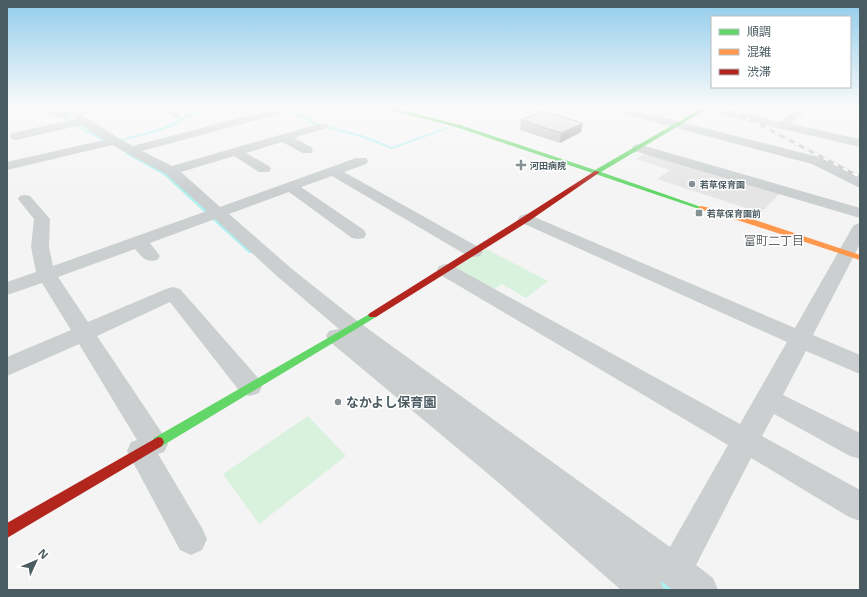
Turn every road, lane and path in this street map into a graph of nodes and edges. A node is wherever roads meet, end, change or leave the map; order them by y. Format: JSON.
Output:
{"nodes":[{"id":1,"x":21,"y":135,"type":"edge"},
{"id":2,"x":97,"y":135,"type":"edge"},
{"id":3,"x":189,"y":135,"type":"edge"},
{"id":4,"x":294,"y":135,"type":"edge"},
{"id":5,"x":494,"y":135,"type":"edge"},
{"id":6,"x":661,"y":135,"type":"edge"},
{"id":7,"x":717,"y":135,"type":"edge"},
{"id":8,"x":788,"y":135,"type":"edge"},
{"id":9,"x":825,"y":135,"type":"edge"},
{"id":10,"x":16,"y":136,"type":"dead end"},
{"id":11,"x":284,"y":138,"type":"junction"},
{"id":12,"x":110,"y":142,"type":"junction"},
{"id":13,"x":860,"y":143,"type":"edge"},
{"id":14,"x":638,"y":148,"type":"junction"},
{"id":15,"x":131,"y":150,"type":"junction"},
{"id":16,"x":307,"y":150,"type":"dead end"},
{"id":17,"x":236,"y":152,"type":"junction"},
{"id":18,"x":361,"y":161,"type":"dead end"},
{"id":19,"x":7,"y":166,"type":"edge"},
{"id":20,"x":264,"y":169,"type":"dead end"},
{"id":21,"x":600,"y":170,"type":"junction"},
{"id":22,"x":171,"y":171,"type":"junction"},
{"id":23,"x":333,"y":171,"type":"junction"},
{"id":24,"x":860,"y":171,"type":"edge"},
{"id":25,"x":860,"y":184,"type":"edge"},
{"id":26,"x":290,"y":186,"type":"junction"},
{"id":27,"x":25,"y":199,"type":"dead end"},
{"id":28,"x":860,"y":213,"type":"edge"},
{"id":29,"x":213,"y":214,"type":"junction"},
{"id":30,"x":526,"y":219,"type":"junction"},
{"id":31,"x":860,"y":228,"type":"edge"},
{"id":32,"x":358,"y":234,"type":"dead end"},
{"id":33,"x":139,"y":242,"type":"junction"},
{"id":34,"x":474,"y":252,"type":"junction"},
{"id":35,"x":152,"y":256,"type":"dead end"},
{"id":36,"x":853,"y":256,"type":"edge"},
{"id":37,"x":446,"y":270,"type":"junction"},
{"id":38,"x":47,"y":275,"type":"junction"},
{"id":39,"x":7,"y":289,"type":"edge"},
{"id":40,"x":344,"y":332,"type":"junction"},
{"id":41,"x":85,"y":333,"type":"junction"},
{"id":42,"x":800,"y":339,"type":"junction"},
{"id":43,"x":860,"y":365,"type":"edge"},
{"id":44,"x":7,"y":368,"type":"edge"},
{"id":45,"x":250,"y":386,"type":"junction"},
{"id":46,"x":769,"y":400,"type":"junction"},
{"id":47,"x":747,"y":441,"type":"junction"},
{"id":48,"x":860,"y":447,"type":"edge"},
{"id":49,"x":147,"y":448,"type":"junction"},
{"id":50,"x":860,"y":506,"type":"edge"},
{"id":51,"x":7,"y":531,"type":"edge"},
{"id":52,"x":191,"y":539,"type":"dead end"},
{"id":53,"x":689,"y":580,"type":"edge"},
{"id":54,"x":647,"y":590,"type":"edge"}],
"edges":[{"from":1,"to":10,"type":"street"},
{"from":2,"to":12,"type":"street"},
{"from":3,"to":15,"type":"street"},
{"from":4,"to":11,"type":"street"},
{"from":5,"to":21,"type":"street"},
{"from":6,"to":14,"type":"street"},
{"from":7,"to":25,"type":"street"},
{"from":8,"to":24,"type":"street"},
{"from":9,"to":13,"type":"street"},
{"from":11,"to":16,"type":"street"},
{"from":11,"to":17,"type":"street"},
{"from":12,"to":15,"type":"street"},
{"from":12,"to":19,"type":"street"},
{"from":14,"to":21,"type":"street"},
{"from":14,"to":28,"type":"street"},
{"from":15,"to":22,"type":"street"},
{"from":17,"to":20,"type":"street"},
{"from":17,"to":22,"type":"street"},
{"from":18,"to":23,"type":"street"},
{"from":21,"to":30,"type":"street"},
{"from":21,"to":36,"type":"street"},
{"from":22,"to":29,"type":"street"},
{"from":23,"to":26,"type":"street"},
{"from":23,"to":34,"type":"street"},
{"from":26,"to":29,"type":"street"},
{"from":26,"to":32,"type":"street"},
{"from":27,"to":38,"type":"street"},
{"from":29,"to":33,"type":"street"},
{"from":29,"to":40,"type":"street"},
{"from":30,"to":34,"type":"street"},
{"from":30,"to":42,"type":"street"},
{"from":31,"to":36,"type":"street"},
{"from":33,"to":35,"type":"street"},
{"from":33,"to":38,"type":"street"},
{"from":34,"to":37,"type":"street"},
{"from":36,"to":42,"type":"street"},
{"from":37,"to":40,"type":"street"},
{"from":37,"to":47,"type":"street"},
{"from":38,"to":39,"type":"street"},
{"from":38,"to":41,"type":"street"},
{"from":40,"to":45,"type":"street"},
{"from":40,"to":53,"type":"street"},
{"from":40,"to":54,"type":"street"},
{"from":41,"to":44,"type":"street"},
{"from":41,"to":45,"type":"street"},
{"from":41,"to":49,"type":"street"},
{"from":42,"to":43,"type":"street"},
{"from":42,"to":46,"type":"street"},
{"from":45,"to":49,"type":"street"},
{"from":46,"to":47,"type":"street"},
{"from":46,"to":48,"type":"street"},
{"from":47,"to":50,"type":"street"},
{"from":47,"to":53,"type":"street"},
{"from":49,"to":51,"type":"street"},
{"from":49,"to":52,"type":"street"}]}
